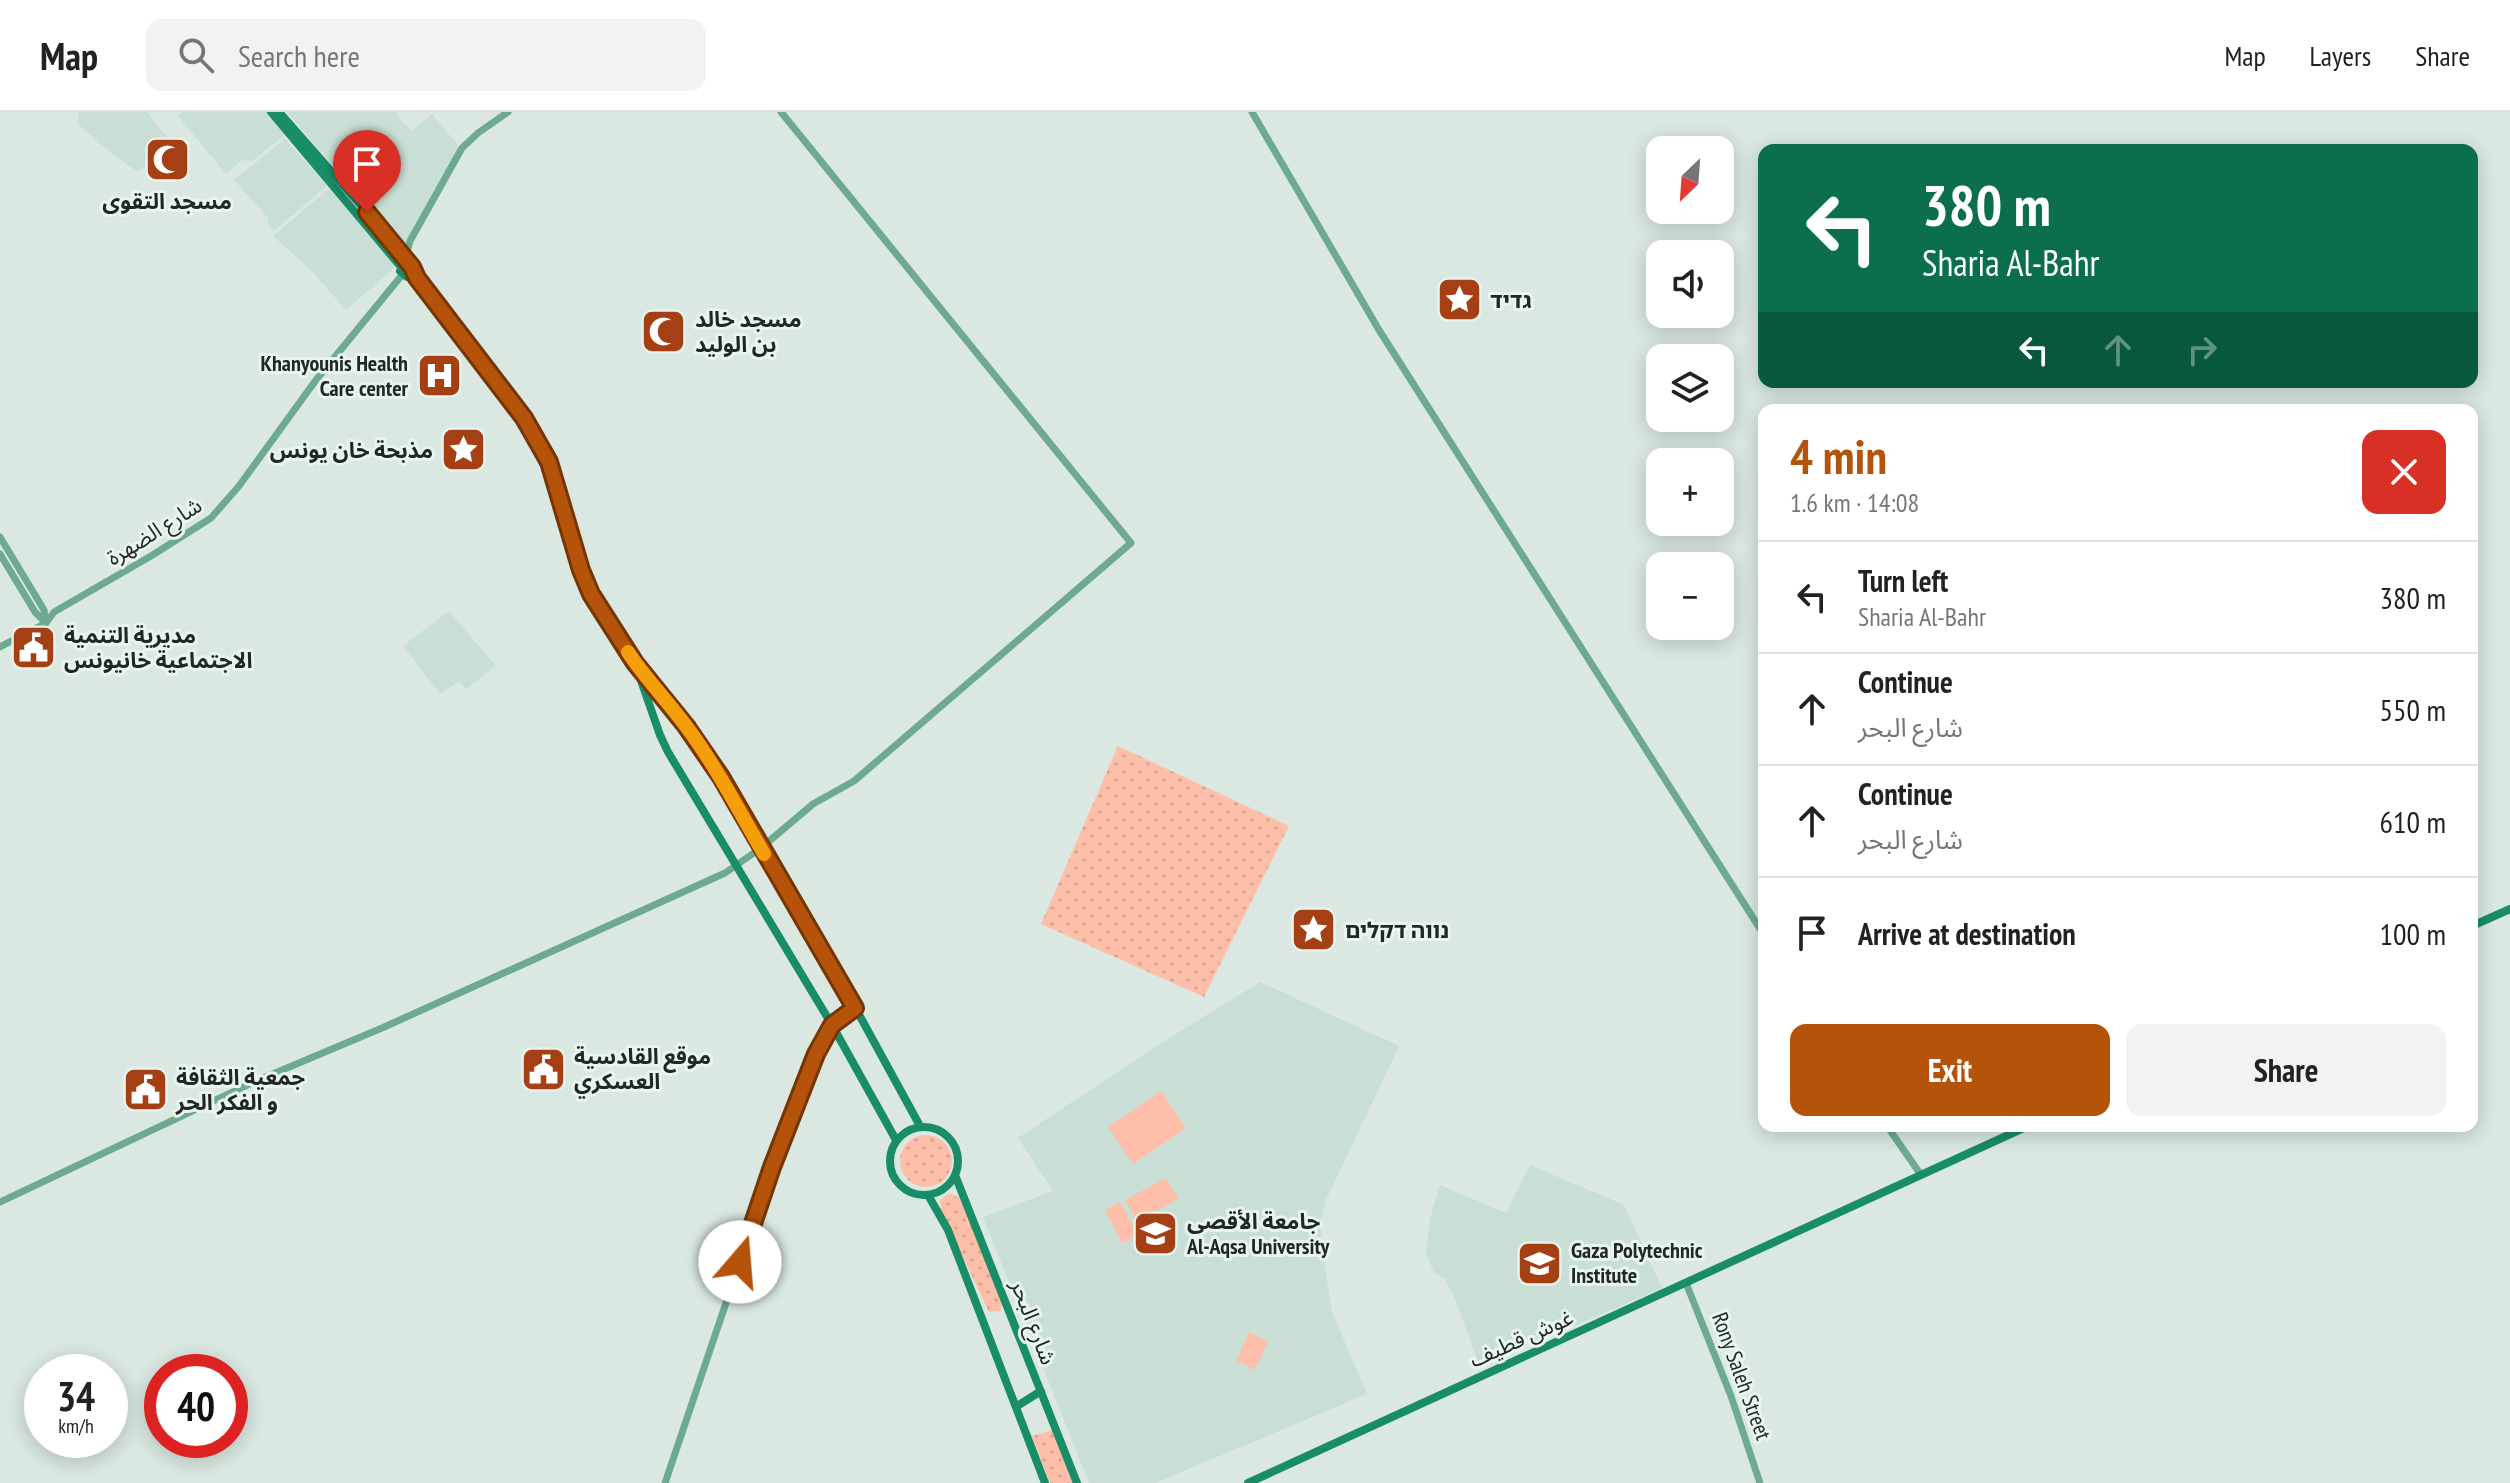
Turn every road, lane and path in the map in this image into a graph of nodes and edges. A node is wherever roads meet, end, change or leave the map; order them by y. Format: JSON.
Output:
{"nodes":[{"id":1,"x":271,"y":112,"type":"edge"},
{"id":2,"x":279,"y":112,"type":"edge"},
{"id":3,"x":508,"y":112,"type":"edge"},
{"id":4,"x":781,"y":112,"type":"edge"},
{"id":5,"x":1252,"y":112,"type":"edge"},
{"id":6,"x":407,"y":269,"type":"junction"},
{"id":7,"x":0,"y":537,"type":"edge"},
{"id":8,"x":0,"y":554,"type":"edge"},
{"id":9,"x":46,"y":623,"type":"junction"},
{"id":10,"x":0,"y":647,"type":"edge"},
{"id":11,"x":635,"y":663,"type":"junction"},
{"id":12,"x":761,"y":848,"type":"junction"},
{"id":13,"x":736,"y":865,"type":"junction"},
{"id":14,"x":2510,"y":909,"type":"edge"},
{"id":15,"x":2478,"y":923,"type":"edge"},
{"id":16,"x":1758,"y":926,"type":"edge"},
{"id":17,"x":855,"y":1008,"type":"junction"},
{"id":18,"x":832,"y":1025,"type":"junction"},
{"id":19,"x":920,"y":1126,"type":"junction"},
{"id":20,"x":1891,"y":1132,"type":"edge"},
{"id":21,"x":2015,"y":1132,"type":"edge"},
{"id":22,"x":896,"y":1140,"type":"junction"},
{"id":23,"x":955,"y":1175,"type":"junction"},
{"id":24,"x":1921,"y":1175,"type":"junction"},
{"id":25,"x":928,"y":1195,"type":"junction"},
{"id":26,"x":0,"y":1202,"type":"edge"},
{"id":27,"x":1686,"y":1283,"type":"junction"},
{"id":28,"x":1041,"y":1391,"type":"junction"},
{"id":29,"x":1017,"y":1406,"type":"junction"},
{"id":30,"x":665,"y":1483,"type":"edge"},
{"id":31,"x":1045,"y":1483,"type":"edge"},
{"id":32,"x":1077,"y":1483,"type":"edge"},
{"id":33,"x":1248,"y":1483,"type":"edge"},
{"id":34,"x":1760,"y":1483,"type":"edge"}],
"edges":[{"from":1,"to":6,"type":"main road"},
{"from":2,"to":6,"type":"main road"},
{"from":3,"to":6,"type":"street","name":"شارع الضهرة"},
{"from":4,"to":12,"type":"street"},
{"from":5,"to":16,"type":"street"},
{"from":6,"to":9,"type":"street","name":"شارع الضهرة"},
{"from":6,"to":11,"type":"main road"},
{"from":7,"to":9,"type":"street"},
{"from":8,"to":9,"type":"street"},
{"from":9,"to":10,"type":"street","name":"شارع الضهرة"},
{"from":11,"to":12,"type":"main road"},
{"from":11,"to":13,"type":"main road"},
{"from":12,"to":13,"type":"street"},
{"from":12,"to":17,"type":"main road"},
{"from":13,"to":18,"type":"main road"},
{"from":13,"to":26,"type":"street"},
{"from":14,"to":15,"type":"main road"},
{"from":17,"to":18,"type":"street"},
{"from":17,"to":19,"type":"main road"},
{"from":18,"to":22,"type":"main road"},
{"from":18,"to":30,"type":"street"},
{"from":19,"to":22,"type":"main road"},
{"from":19,"to":23,"type":"main road"},
{"from":20,"to":24,"type":"street"},
{"from":21,"to":24,"type":"main road","name":"غوش قطيف"},
{"from":22,"to":25,"type":"main road"},
{"from":23,"to":25,"type":"main road"},
{"from":23,"to":28,"type":"main road","name":"شارع البحر"},
{"from":24,"to":27,"type":"main road","name":"غوش قطيف"},
{"from":25,"to":29,"type":"main road"},
{"from":27,"to":33,"type":"main road","name":"غوش قطيف"},
{"from":27,"to":34,"type":"street","name":"Rony Saleh Street"},
{"from":28,"to":29,"type":"main road"},
{"from":28,"to":32,"type":"main road","name":"شارع البحر"},
{"from":29,"to":31,"type":"main road"}]}
